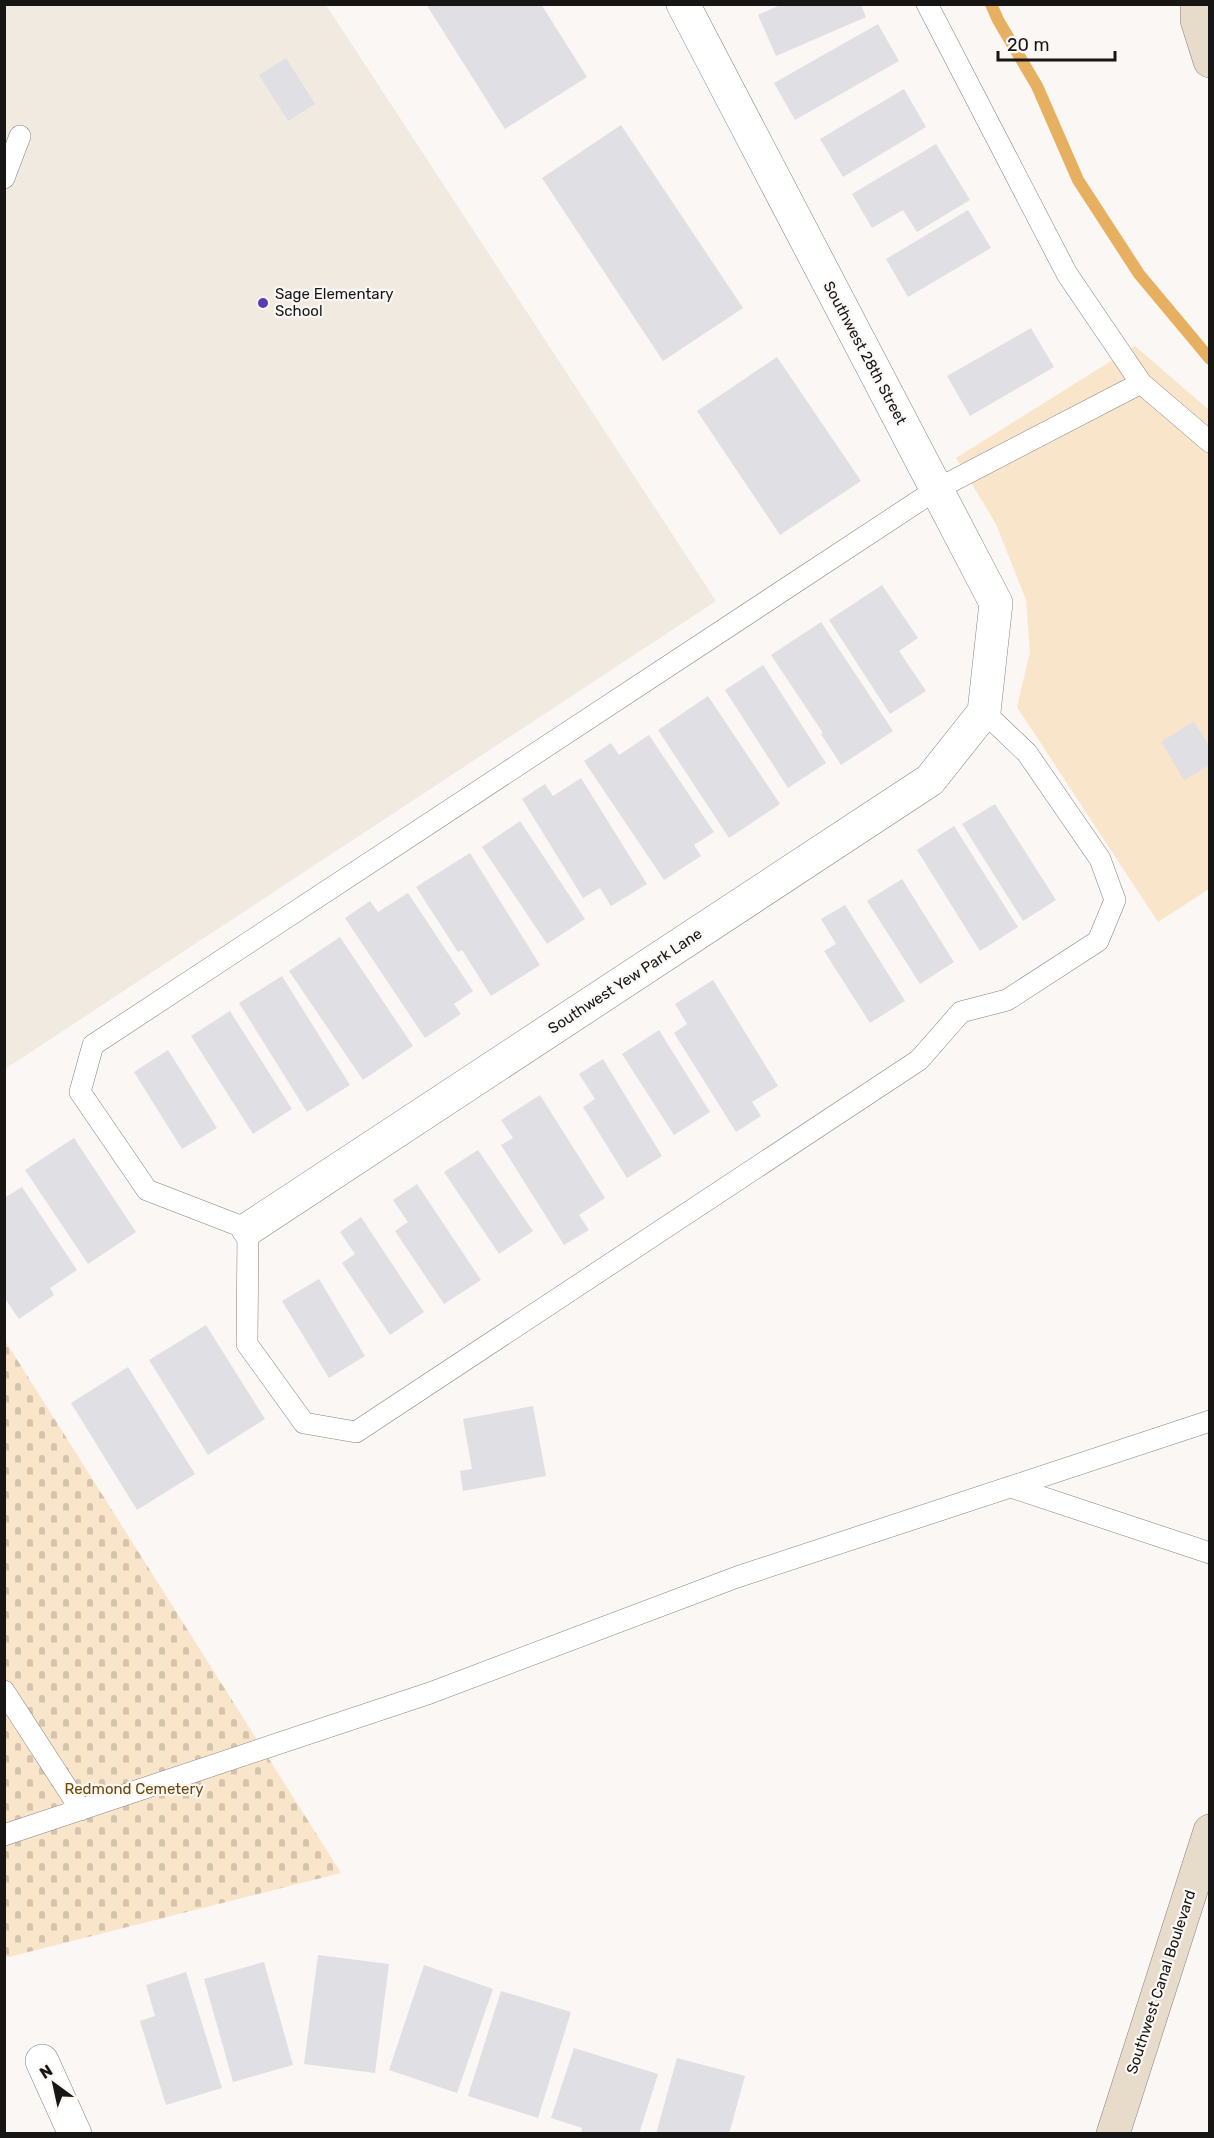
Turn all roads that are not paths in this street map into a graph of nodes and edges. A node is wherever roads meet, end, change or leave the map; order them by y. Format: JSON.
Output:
{"nodes":[{"id":1,"x":683,"y":4,"type":"edge"},
{"id":2,"x":927,"y":4,"type":"edge"},
{"id":3,"x":1197,"y":4,"type":"edge"},
{"id":4,"x":1209,"y":61,"type":"edge"},
{"id":5,"x":20,"y":136,"type":"dead end"},
{"id":6,"x":4,"y":178,"type":"edge"},
{"id":7,"x":1141,"y":382,"type":"junction"},
{"id":8,"x":1209,"y":442,"type":"edge"},
{"id":9,"x":937,"y":489,"type":"junction"},
{"id":10,"x":984,"y":712,"type":"junction"},
{"id":11,"x":248,"y":1229,"type":"junction"},
{"id":12,"x":1209,"y":1421,"type":"edge"},
{"id":13,"x":1011,"y":1487,"type":"junction"},
{"id":14,"x":1209,"y":1553,"type":"edge"},
{"id":15,"x":4,"y":1691,"type":"edge"},
{"id":16,"x":81,"y":1810,"type":"junction"},
{"id":17,"x":1209,"y":1831,"type":"edge"},
{"id":18,"x":4,"y":1835,"type":"edge"},
{"id":19,"x":42,"y":2061,"type":"dead end"},
{"id":20,"x":75,"y":2133,"type":"edge"},
{"id":21,"x":1113,"y":2133,"type":"edge"}],
"edges":[{"from":1,"to":9,"type":"street","name":"Southwest 28th Street"},
{"from":2,"to":7,"type":"lane"},
{"from":3,"to":4,"type":"main road"},
{"from":5,"to":6,"type":"lane"},
{"from":7,"to":8,"type":"lane"},
{"from":7,"to":9,"type":"lane"},
{"from":9,"to":10,"type":"street","name":"Southwest 28th Street"},
{"from":9,"to":11,"type":"lane"},
{"from":10,"to":11,"type":"street","name":"Southwest Yew Park Lane"},
{"from":10,"to":11,"type":"lane"},
{"from":12,"to":13,"type":"lane"},
{"from":13,"to":14,"type":"lane"},
{"from":13,"to":16,"type":"lane"},
{"from":15,"to":16,"type":"lane"},
{"from":16,"to":18,"type":"lane"},
{"from":17,"to":21,"type":"main road","name":"Southwest Canal Boulevard"},
{"from":19,"to":20,"type":"street"}]}
